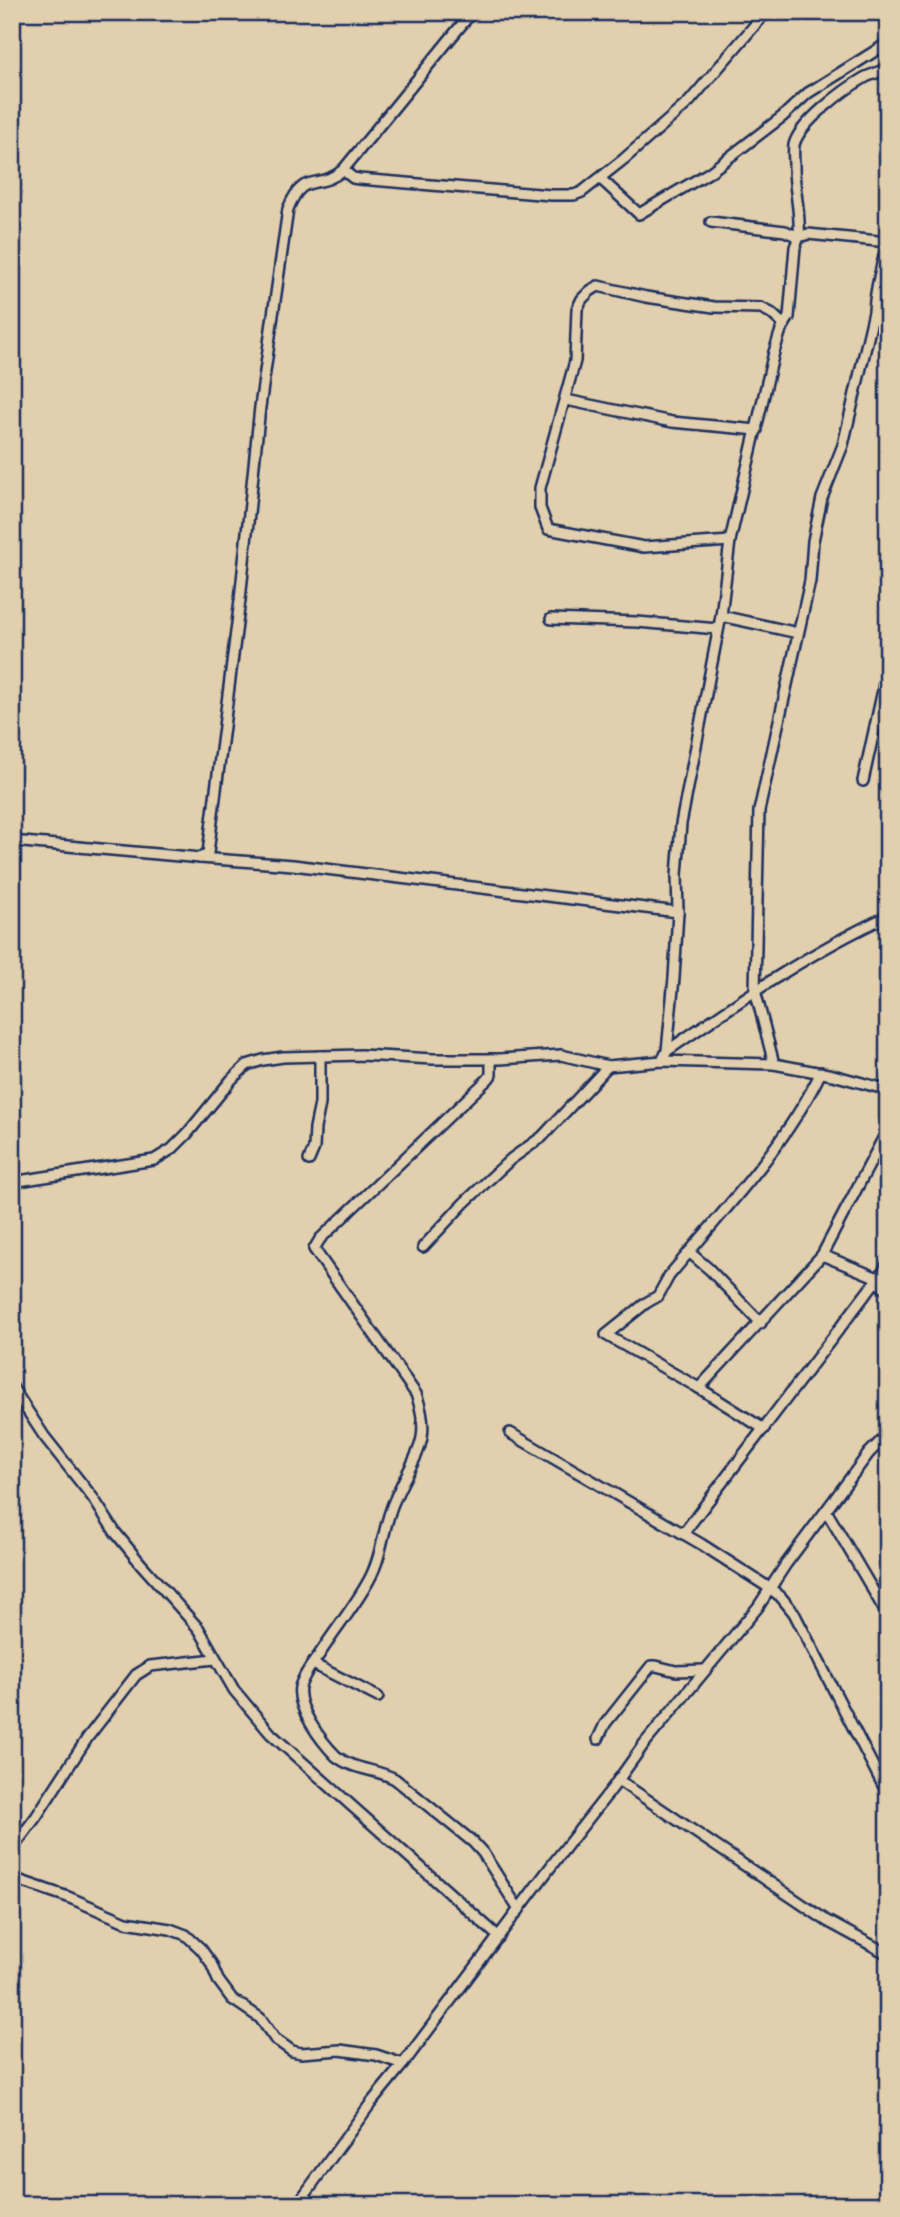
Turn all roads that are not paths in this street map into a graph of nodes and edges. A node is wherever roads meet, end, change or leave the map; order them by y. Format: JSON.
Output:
{"nodes":[{"id":1,"x":472,"y":12,"type":"edge"},
{"id":2,"x":766,"y":12,"type":"edge"},
{"id":3,"x":888,"y":43,"type":"edge"},
{"id":4,"x":888,"y":66,"type":"edge"},
{"id":5,"x":343,"y":170,"type":"junction"},
{"id":6,"x":603,"y":181,"type":"dead end"},
{"id":7,"x":711,"y":222,"type":"dead end"},
{"id":8,"x":799,"y":237,"type":"junction"},
{"id":9,"x":888,"y":241,"type":"edge"},
{"id":10,"x":784,"y":325,"type":"junction"},
{"id":11,"x":566,"y":400,"type":"junction"},
{"id":12,"x":757,"y":430,"type":"junction"},
{"id":13,"x":730,"y":541,"type":"junction"},
{"id":14,"x":721,"y":616,"type":"junction"},
{"id":15,"x":551,"y":619,"type":"dead end"},
{"id":16,"x":718,"y":629,"type":"junction"},
{"id":17,"x":798,"y":632,"type":"junction"},
{"id":18,"x":888,"y":653,"type":"edge"},
{"id":19,"x":863,"y":781,"type":"dead end"},
{"id":20,"x":12,"y":841,"type":"edge"},
{"id":21,"x":200,"y":858,"type":"junction"},
{"id":22,"x":678,"y":912,"type":"junction"},
{"id":23,"x":888,"y":916,"type":"edge"},
{"id":24,"x":755,"y":990,"type":"junction"},
{"id":25,"x":667,"y":1051,"type":"junction"},
{"id":26,"x":320,"y":1056,"type":"junction"},
{"id":27,"x":491,"y":1059,"type":"junction"},
{"id":28,"x":662,"y":1061,"type":"junction"},
{"id":29,"x":774,"y":1064,"type":"junction"},
{"id":30,"x":608,"y":1066,"type":"junction"},
{"id":31,"x":821,"y":1072,"type":"junction"},
{"id":32,"x":888,"y":1090,"type":"edge"},
{"id":33,"x":888,"y":1129,"type":"edge"},
{"id":34,"x":309,"y":1160,"type":"dead end"},
{"id":35,"x":12,"y":1182,"type":"edge"},
{"id":36,"x":424,"y":1247,"type":"dead end"},
{"id":37,"x":688,"y":1252,"type":"junction"},
{"id":38,"x":822,"y":1255,"type":"junction"},
{"id":39,"x":888,"y":1264,"type":"edge"},
{"id":40,"x":878,"y":1278,"type":"junction"},
{"id":41,"x":888,"y":1291,"type":"edge"},
{"id":42,"x":761,"y":1323,"type":"junction"},
{"id":43,"x":12,"y":1387,"type":"edge"},
{"id":44,"x":699,"y":1388,"type":"junction"},
{"id":45,"x":764,"y":1429,"type":"junction"},
{"id":46,"x":510,"y":1433,"type":"dead end"},
{"id":47,"x":888,"y":1434,"type":"edge"},
{"id":48,"x":827,"y":1512,"type":"junction"},
{"id":49,"x":683,"y":1534,"type":"junction"},
{"id":50,"x":771,"y":1589,"type":"junction"},
{"id":51,"x":888,"y":1616,"type":"edge"},
{"id":52,"x":215,"y":1659,"type":"junction"},
{"id":53,"x":313,"y":1664,"type":"junction"},
{"id":54,"x":704,"y":1670,"type":"junction"},
{"id":55,"x":378,"y":1697,"type":"dead end"},
{"id":56,"x":598,"y":1739,"type":"dead end"},
{"id":57,"x":618,"y":1780,"type":"junction"},
{"id":58,"x":888,"y":1796,"type":"edge"},
{"id":59,"x":12,"y":1849,"type":"edge"},
{"id":60,"x":12,"y":1878,"type":"edge"},
{"id":61,"x":519,"y":1910,"type":"junction"},
{"id":62,"x":499,"y":1937,"type":"junction"},
{"id":63,"x":888,"y":1954,"type":"edge"},
{"id":64,"x":403,"y":2064,"type":"junction"},
{"id":65,"x":297,"y":2205,"type":"edge"}],
"edges":[{"from":1,"to":5,"type":"street"},
{"from":2,"to":5,"type":"street"},
{"from":3,"to":6,"type":"street"},
{"from":4,"to":8,"type":"street"},
{"from":5,"to":21,"type":"street"},
{"from":7,"to":8,"type":"street"},
{"from":8,"to":9,"type":"street"},
{"from":8,"to":10,"type":"street"},
{"from":9,"to":17,"type":"street"},
{"from":10,"to":11,"type":"street"},
{"from":10,"to":12,"type":"street"},
{"from":11,"to":12,"type":"street"},
{"from":11,"to":13,"type":"street"},
{"from":12,"to":13,"type":"street"},
{"from":13,"to":14,"type":"street"},
{"from":14,"to":16,"type":"street"},
{"from":14,"to":17,"type":"street"},
{"from":15,"to":16,"type":"street"},
{"from":16,"to":22,"type":"street"},
{"from":17,"to":24,"type":"street"},
{"from":18,"to":19,"type":"street"},
{"from":20,"to":21,"type":"street"},
{"from":21,"to":22,"type":"street"},
{"from":22,"to":25,"type":"street"},
{"from":23,"to":24,"type":"street"},
{"from":24,"to":25,"type":"street"},
{"from":24,"to":29,"type":"street"},
{"from":25,"to":28,"type":"street"},
{"from":26,"to":27,"type":"street"},
{"from":26,"to":34,"type":"street"},
{"from":26,"to":35,"type":"street"},
{"from":27,"to":30,"type":"street"},
{"from":27,"to":53,"type":"street"},
{"from":28,"to":29,"type":"street"},
{"from":28,"to":30,"type":"street"},
{"from":29,"to":31,"type":"street"},
{"from":30,"to":36,"type":"street"},
{"from":31,"to":32,"type":"street"},
{"from":31,"to":37,"type":"street"},
{"from":33,"to":38,"type":"street"},
{"from":37,"to":42,"type":"street"},
{"from":37,"to":44,"type":"street"},
{"from":38,"to":40,"type":"street"},
{"from":38,"to":42,"type":"street"},
{"from":39,"to":40,"type":"street"},
{"from":40,"to":41,"type":"street"},
{"from":40,"to":45,"type":"street"},
{"from":42,"to":44,"type":"street"},
{"from":43,"to":52,"type":"street"},
{"from":44,"to":45,"type":"street"},
{"from":45,"to":49,"type":"street"},
{"from":46,"to":49,"type":"street"},
{"from":47,"to":48,"type":"street"},
{"from":48,"to":50,"type":"street"},
{"from":48,"to":51,"type":"street"},
{"from":49,"to":50,"type":"street"},
{"from":50,"to":54,"type":"street"},
{"from":50,"to":58,"type":"street"},
{"from":52,"to":59,"type":"street"},
{"from":52,"to":62,"type":"street"},
{"from":53,"to":55,"type":"street"},
{"from":53,"to":61,"type":"street"},
{"from":54,"to":56,"type":"street"},
{"from":54,"to":57,"type":"street"},
{"from":57,"to":61,"type":"street"},
{"from":57,"to":63,"type":"street"},
{"from":60,"to":64,"type":"street"},
{"from":61,"to":62,"type":"street"},
{"from":62,"to":64,"type":"street"},
{"from":64,"to":65,"type":"street"}]}
